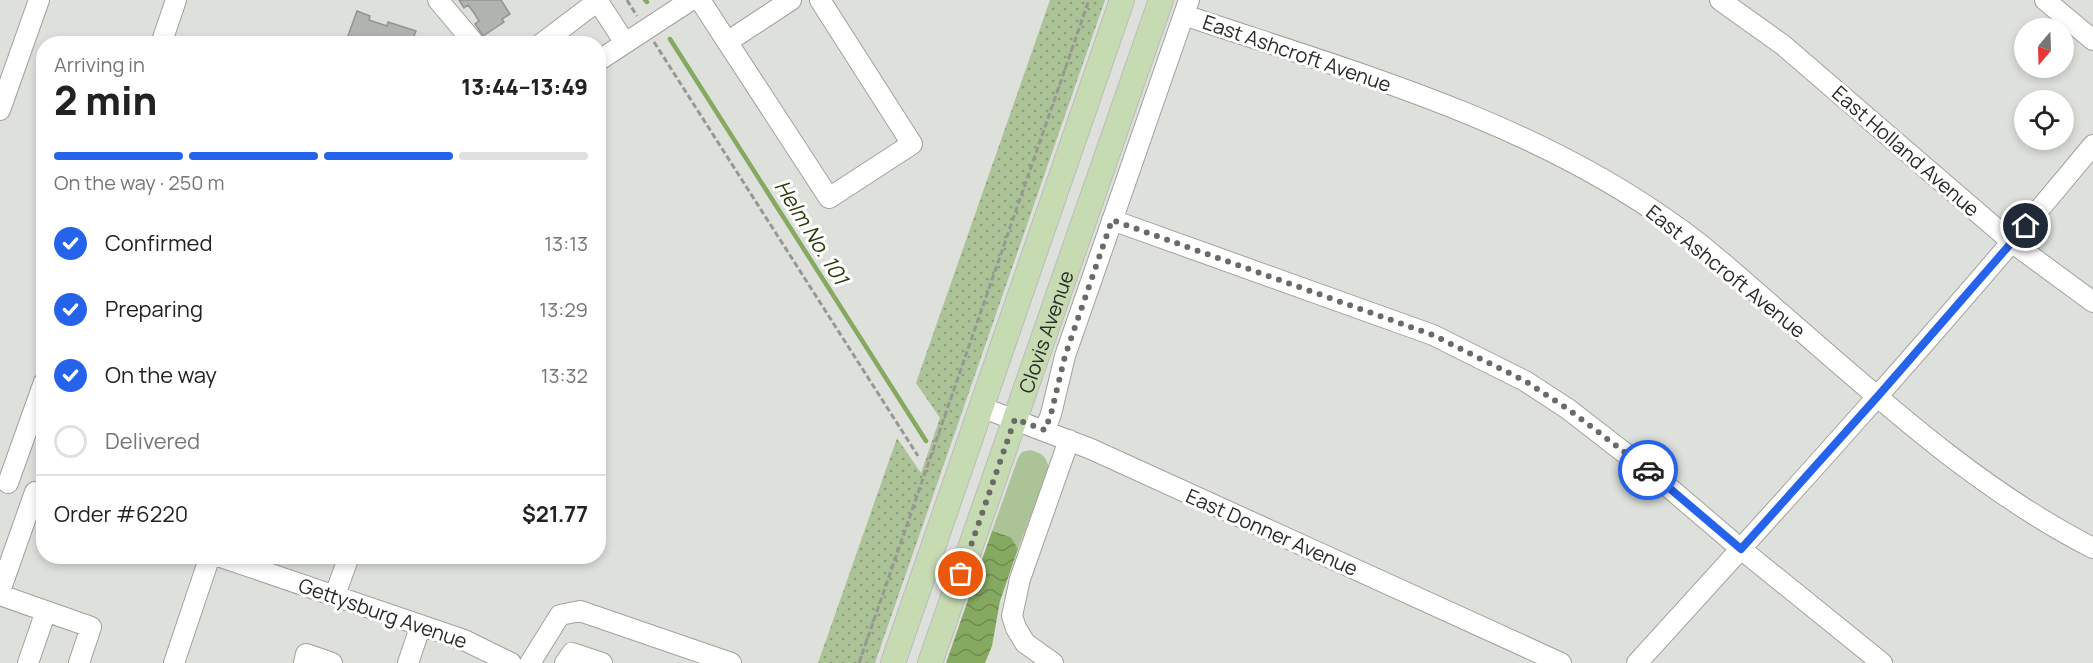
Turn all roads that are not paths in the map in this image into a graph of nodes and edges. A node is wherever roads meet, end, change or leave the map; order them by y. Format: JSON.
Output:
{"nodes":[{"id":1,"x":39,"y":0,"type":"edge"},
{"id":2,"x":176,"y":0,"type":"edge"},
{"id":3,"x":438,"y":0,"type":"edge"},
{"id":4,"x":691,"y":0,"type":"edge"},
{"id":5,"x":700,"y":0,"type":"edge"},
{"id":6,"x":791,"y":0,"type":"edge"},
{"id":7,"x":820,"y":0,"type":"edge"},
{"id":8,"x":1122,"y":0,"type":"edge"},
{"id":9,"x":1161,"y":0,"type":"edge"},
{"id":10,"x":1720,"y":0,"type":"edge"},
{"id":11,"x":2045,"y":0,"type":"edge"},
{"id":12,"x":1186,"y":7,"type":"edge"},
{"id":13,"x":164,"y":36,"type":"edge"},
{"id":14,"x":468,"y":36,"type":"edge"},
{"id":15,"x":552,"y":36,"type":"edge"},
{"id":16,"x":2093,"y":40,"type":"edge"},
{"id":17,"x":727,"y":42,"type":"junction"},
{"id":18,"x":625,"y":43,"type":"junction"},
{"id":19,"x":606,"y":56,"type":"edge"},
{"id":20,"x":0,"y":110,"type":"edge"},
{"id":21,"x":2093,"y":145,"type":"edge"},
{"id":22,"x":1112,"y":220,"type":"junction"},
{"id":23,"x":2013,"y":243,"type":"junction"},
{"id":24,"x":2093,"y":302,"type":"edge"},
{"id":25,"x":1878,"y":396,"type":"junction"},
{"id":26,"x":981,"y":407,"type":"junction"},
{"id":27,"x":1015,"y":419,"type":"junction"},
{"id":28,"x":36,"y":429,"type":"edge"},
{"id":29,"x":1045,"y":430,"type":"junction"},
{"id":30,"x":1069,"y":440,"type":"junction"},
{"id":31,"x":4,"y":482,"type":"edge"},
{"id":32,"x":36,"y":492,"type":"edge"},
{"id":33,"x":36,"y":501,"type":"edge"},
{"id":34,"x":2093,"y":548,"type":"edge"},
{"id":35,"x":1741,"y":549,"type":"junction"},
{"id":36,"x":207,"y":564,"type":"edge"},
{"id":37,"x":242,"y":564,"type":"edge"},
{"id":38,"x":346,"y":564,"type":"edge"},
{"id":39,"x":0,"y":593,"type":"edge"},
{"id":40,"x":335,"y":595,"type":"junction"},
{"id":41,"x":46,"y":611,"type":"junction"},
{"id":42,"x":421,"y":625,"type":"junction"},
{"id":43,"x":28,"y":663,"type":"edge"},
{"id":44,"x":79,"y":663,"type":"edge"},
{"id":45,"x":174,"y":663,"type":"edge"},
{"id":46,"x":304,"y":663,"type":"edge"},
{"id":47,"x":332,"y":663,"type":"edge"},
{"id":48,"x":408,"y":663,"type":"edge"},
{"id":49,"x":511,"y":663,"type":"edge"},
{"id":50,"x":530,"y":663,"type":"edge"},
{"id":51,"x":565,"y":663,"type":"edge"},
{"id":52,"x":602,"y":663,"type":"edge"},
{"id":53,"x":731,"y":663,"type":"edge"},
{"id":54,"x":893,"y":663,"type":"edge"},
{"id":55,"x":930,"y":663,"type":"edge"},
{"id":56,"x":1053,"y":663,"type":"edge"},
{"id":57,"x":1561,"y":663,"type":"edge"},
{"id":58,"x":1637,"y":663,"type":"edge"},
{"id":59,"x":1882,"y":663,"type":"edge"}],
"edges":[{"from":1,"to":20,"type":"street"},
{"from":2,"to":13,"type":"street"},
{"from":3,"to":14,"type":"street"},
{"from":4,"to":18,"type":"street"},
{"from":5,"to":17,"type":"street"},
{"from":6,"to":17,"type":"street"},
{"from":7,"to":17,"type":"street"},
{"from":8,"to":26,"type":"main road","name":"Clovis Avenue"},
{"from":9,"to":27,"type":"main road","name":"Clovis Avenue"},
{"from":10,"to":23,"type":"street","name":"East Holland Avenue"},
{"from":11,"to":16,"type":"street"},
{"from":12,"to":22,"type":"street"},
{"from":12,"to":25,"type":"street","name":"East Ashcroft Avenue"},
{"from":15,"to":18,"type":"street"},
{"from":18,"to":19,"type":"street"},
{"from":21,"to":23,"type":"street"},
{"from":22,"to":29,"type":"street"},
{"from":22,"to":35,"type":"street"},
{"from":23,"to":24,"type":"street","name":"East Holland Avenue"},
{"from":23,"to":25,"type":"street"},
{"from":25,"to":34,"type":"street","name":"East Ashcroft Avenue"},
{"from":25,"to":35,"type":"street"},
{"from":26,"to":27,"type":"street","name":"East Donner Avenue"},
{"from":26,"to":54,"type":"main road","name":"Clovis Avenue"},
{"from":27,"to":29,"type":"street","name":"East Donner Avenue"},
{"from":27,"to":55,"type":"main road","name":"Clovis Avenue"},
{"from":28,"to":31,"type":"street"},
{"from":29,"to":30,"type":"street","name":"East Donner Avenue"},
{"from":30,"to":56,"type":"street"},
{"from":30,"to":57,"type":"street","name":"East Donner Avenue"},
{"from":31,"to":32,"type":"street"},
{"from":33,"to":39,"type":"street"},
{"from":35,"to":58,"type":"street"},
{"from":35,"to":59,"type":"street"},
{"from":36,"to":45,"type":"street"},
{"from":37,"to":40,"type":"street","name":"Gettysburg Avenue"},
{"from":38,"to":40,"type":"street"},
{"from":39,"to":41,"type":"street"},
{"from":40,"to":42,"type":"street","name":"Gettysburg Avenue"},
{"from":41,"to":43,"type":"street"},
{"from":41,"to":44,"type":"street"},
{"from":42,"to":48,"type":"street"},
{"from":42,"to":49,"type":"street","name":"Gettysburg Avenue"},
{"from":46,"to":47,"type":"street"},
{"from":50,"to":53,"type":"street"},
{"from":51,"to":52,"type":"street"}]}
